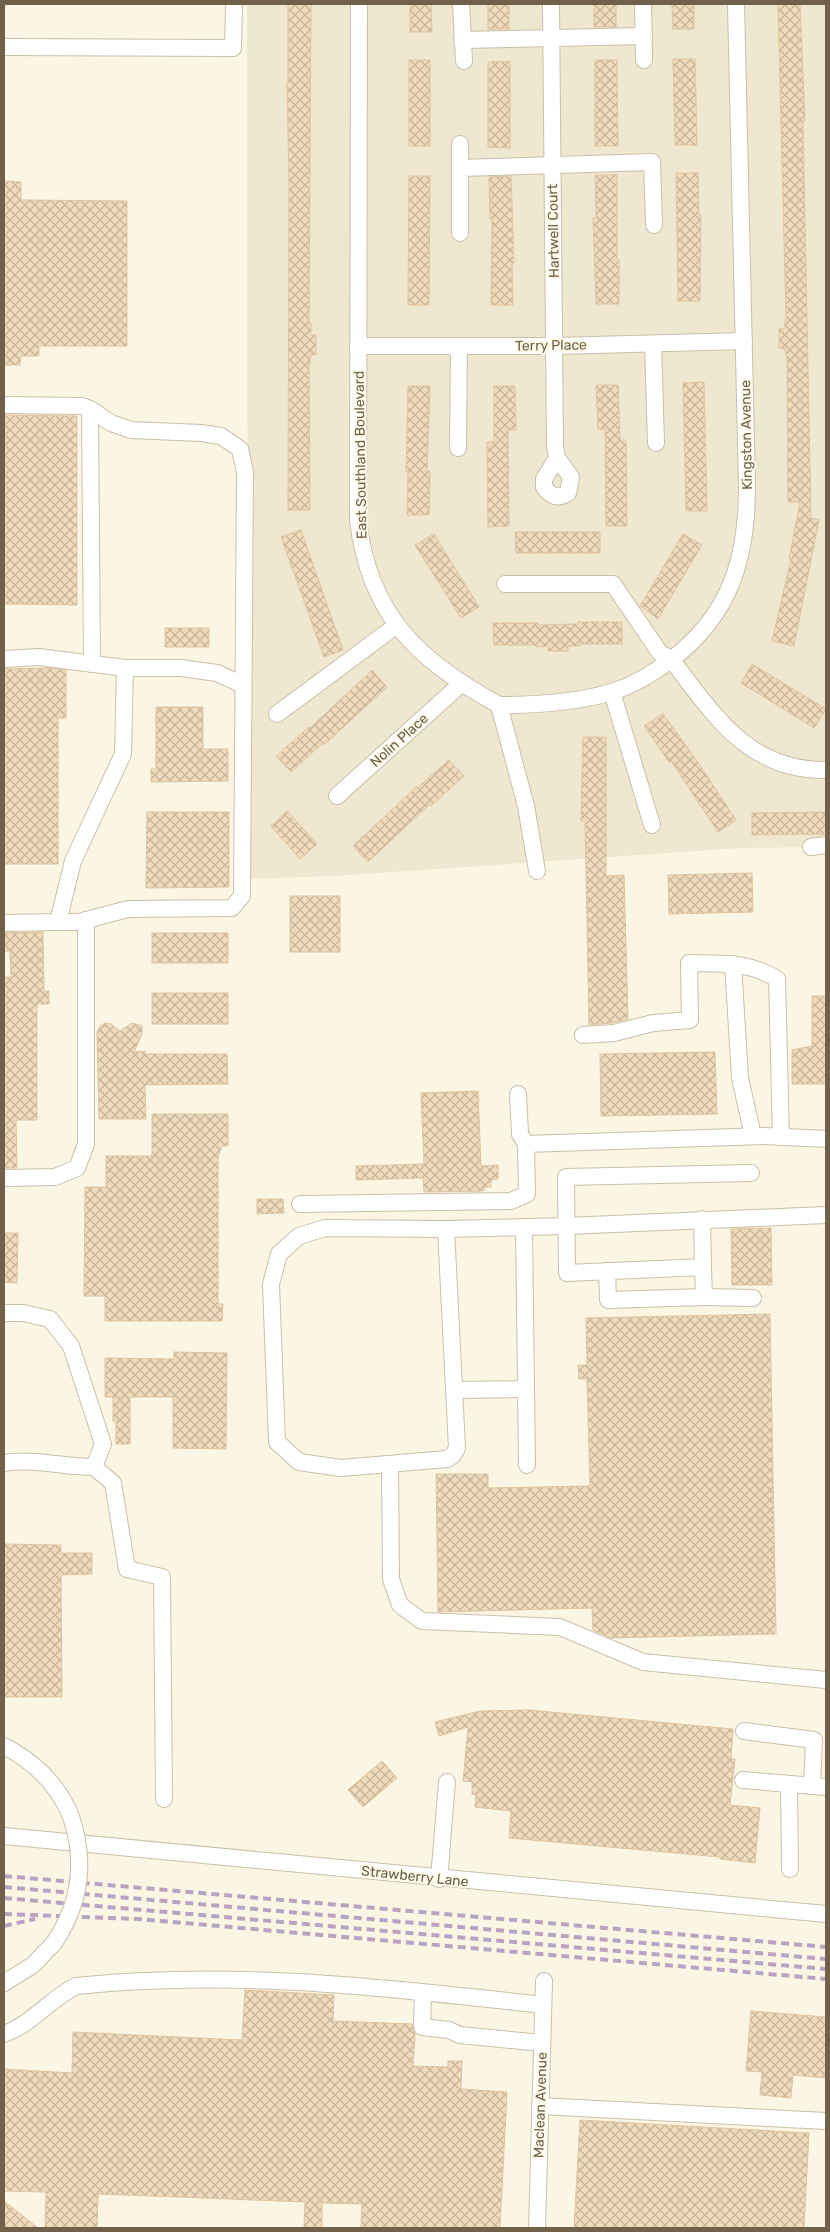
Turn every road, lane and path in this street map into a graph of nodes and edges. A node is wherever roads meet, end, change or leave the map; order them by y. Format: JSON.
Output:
{"nodes":[{"id":1,"x":234,"y":4,"type":"edge"},
{"id":2,"x":359,"y":4,"type":"edge"},
{"id":3,"x":461,"y":4,"type":"edge"},
{"id":4,"x":551,"y":4,"type":"edge"},
{"id":5,"x":643,"y":4,"type":"edge"},
{"id":6,"x":736,"y":4,"type":"edge"},
{"id":7,"x":644,"y":36,"type":"junction"},
{"id":8,"x":551,"y":37,"type":"junction"},
{"id":9,"x":462,"y":40,"type":"junction"},
{"id":10,"x":4,"y":47,"type":"edge"},
{"id":11,"x":644,"y":60,"type":"dead end"},
{"id":12,"x":464,"y":61,"type":"dead end"},
{"id":13,"x":460,"y":144,"type":"dead end"},
{"id":14,"x":553,"y":166,"type":"junction"},
{"id":15,"x":460,"y":168,"type":"junction"},
{"id":16,"x":654,"y":225,"type":"dead end"},
{"id":17,"x":460,"y":232,"type":"dead end"},
{"id":18,"x":744,"y":342,"type":"junction"},
{"id":19,"x":654,"y":344,"type":"junction"},
{"id":20,"x":358,"y":346,"type":"junction"},
{"id":21,"x":459,"y":346,"type":"junction"},
{"id":22,"x":555,"y":346,"type":"junction"},
{"id":23,"x":4,"y":405,"type":"edge"},
{"id":24,"x":90,"y":410,"type":"junction"},
{"id":25,"x":656,"y":443,"type":"dead end"},
{"id":26,"x":458,"y":448,"type":"dead end"},
{"id":27,"x":557,"y":458,"type":"dead end"},
{"id":28,"x":504,"y":584,"type":"dead end"},
{"id":29,"x":397,"y":624,"type":"junction"},
{"id":30,"x":4,"y":659,"type":"edge"},
{"id":31,"x":672,"y":659,"type":"junction"},
{"id":32,"x":92,"y":664,"type":"junction"},
{"id":33,"x":125,"y":668,"type":"junction"},
{"id":34,"x":461,"y":684,"type":"junction"},
{"id":35,"x":243,"y":685,"type":"junction"},
{"id":36,"x":612,"y":692,"type":"junction"},
{"id":37,"x":499,"y":705,"type":"junction"},
{"id":38,"x":277,"y":714,"type":"dead end"},
{"id":39,"x":826,"y":770,"type":"edge"},
{"id":40,"x":337,"y":796,"type":"dead end"},
{"id":41,"x":652,"y":825,"type":"dead end"},
{"id":42,"x":537,"y":871,"type":"dead end"},
{"id":43,"x":86,"y":920,"type":"junction"},
{"id":44,"x":58,"y":922,"type":"junction"},
{"id":45,"x":4,"y":923,"type":"edge"},
{"id":46,"x":733,"y":964,"type":"junction"},
{"id":47,"x":583,"y":1035,"type":"dead end"},
{"id":48,"x":518,"y":1094,"type":"dead end"},
{"id":49,"x":753,"y":1136,"type":"junction"},
{"id":50,"x":781,"y":1137,"type":"junction"},
{"id":51,"x":826,"y":1139,"type":"edge"},
{"id":52,"x":526,"y":1144,"type":"junction"},
{"id":53,"x":751,"y":1173,"type":"dead end"},
{"id":54,"x":4,"y":1178,"type":"edge"},
{"id":55,"x":300,"y":1204,"type":"dead end"},
{"id":56,"x":826,"y":1215,"type":"edge"},
{"id":57,"x":702,"y":1219,"type":"junction"},
{"id":58,"x":566,"y":1226,"type":"junction"},
{"id":59,"x":524,"y":1227,"type":"junction"},
{"id":60,"x":446,"y":1229,"type":"junction"},
{"id":61,"x":703,"y":1267,"type":"junction"},
{"id":62,"x":607,"y":1271,"type":"junction"},
{"id":63,"x":704,"y":1297,"type":"junction"},
{"id":64,"x":753,"y":1298,"type":"dead end"},
{"id":65,"x":4,"y":1312,"type":"edge"},
{"id":66,"x":526,"y":1389,"type":"junction"},
{"id":67,"x":454,"y":1390,"type":"junction"},
{"id":68,"x":4,"y":1463,"type":"edge"},
{"id":69,"x":390,"y":1464,"type":"junction"},
{"id":70,"x":527,"y":1465,"type":"dead end"},
{"id":71,"x":94,"y":1468,"type":"junction"},
{"id":72,"x":826,"y":1680,"type":"edge"},
{"id":73,"x":744,"y":1731,"type":"dead end"},
{"id":74,"x":4,"y":1746,"type":"edge"},
{"id":75,"x":743,"y":1780,"type":"dead end"},
{"id":76,"x":447,"y":1782,"type":"dead end"},
{"id":77,"x":790,"y":1784,"type":"junction"},
{"id":78,"x":819,"y":1787,"type":"edge"},
{"id":79,"x":164,"y":1799,"type":"dead end"},
{"id":80,"x":4,"y":1836,"type":"edge"},
{"id":81,"x":790,"y":1869,"type":"dead end"},
{"id":82,"x":439,"y":1879,"type":"junction"},
{"id":83,"x":826,"y":1914,"type":"edge"},
{"id":84,"x":544,"y":1982,"type":"dead end"},
{"id":85,"x":4,"y":1983,"type":"edge"},
{"id":86,"x":423,"y":1993,"type":"junction"},
{"id":87,"x":543,"y":2005,"type":"junction"},
{"id":88,"x":4,"y":2034,"type":"edge"},
{"id":89,"x":542,"y":2043,"type":"junction"},
{"id":90,"x":540,"y":2106,"type":"junction"},
{"id":91,"x":826,"y":2121,"type":"edge"},
{"id":92,"x":537,"y":2228,"type":"edge"}],
"edges":[{"from":1,"to":10,"type":"street"},
{"from":2,"to":20,"type":"street","name":"East Southland Boulevard"},
{"from":3,"to":9,"type":"street"},
{"from":4,"to":8,"type":"street","name":"Hartwell Court"},
{"from":5,"to":7,"type":"street"},
{"from":6,"to":18,"type":"street","name":"Kingston Avenue"},
{"from":7,"to":8,"type":"street"},
{"from":7,"to":11,"type":"street"},
{"from":8,"to":9,"type":"street"},
{"from":8,"to":14,"type":"street","name":"Hartwell Court"},
{"from":9,"to":12,"type":"street"},
{"from":13,"to":15,"type":"street"},
{"from":14,"to":15,"type":"street"},
{"from":14,"to":16,"type":"street"},
{"from":14,"to":22,"type":"street","name":"Hartwell Court"},
{"from":15,"to":17,"type":"street"},
{"from":18,"to":19,"type":"street","name":"Terry Place"},
{"from":18,"to":31,"type":"street","name":"Kingston Avenue"},
{"from":19,"to":22,"type":"street","name":"Terry Place"},
{"from":19,"to":25,"type":"street"},
{"from":20,"to":21,"type":"street","name":"Terry Place"},
{"from":20,"to":29,"type":"street","name":"East Southland Boulevard"},
{"from":21,"to":22,"type":"street","name":"Terry Place"},
{"from":21,"to":26,"type":"street"},
{"from":22,"to":27,"type":"street","name":"Hartwell Court"},
{"from":23,"to":24,"type":"street"},
{"from":24,"to":32,"type":"street"},
{"from":24,"to":35,"type":"street"},
{"from":28,"to":31,"type":"street"},
{"from":29,"to":34,"type":"street","name":"East Southland Boulevard"},
{"from":29,"to":38,"type":"street"},
{"from":30,"to":32,"type":"street"},
{"from":31,"to":36,"type":"street","name":"Kingston Avenue"},
{"from":31,"to":39,"type":"street"},
{"from":32,"to":33,"type":"street"},
{"from":33,"to":35,"type":"street"},
{"from":33,"to":44,"type":"street"},
{"from":34,"to":37,"type":"street","name":"East Southland Boulevard"},
{"from":34,"to":40,"type":"street","name":"Nolin Place"},
{"from":35,"to":43,"type":"street"},
{"from":36,"to":37,"type":"street","name":"Kingston Avenue"},
{"from":36,"to":41,"type":"street"},
{"from":37,"to":42,"type":"street"},
{"from":43,"to":44,"type":"street"},
{"from":43,"to":54,"type":"street"},
{"from":44,"to":45,"type":"street"},
{"from":46,"to":47,"type":"street"},
{"from":46,"to":49,"type":"street"},
{"from":46,"to":50,"type":"street"},
{"from":48,"to":52,"type":"street"},
{"from":49,"to":50,"type":"street"},
{"from":49,"to":52,"type":"street"},
{"from":50,"to":51,"type":"street"},
{"from":52,"to":55,"type":"street"},
{"from":53,"to":58,"type":"street"},
{"from":56,"to":57,"type":"street"},
{"from":57,"to":58,"type":"street"},
{"from":57,"to":61,"type":"street"},
{"from":58,"to":59,"type":"street"},
{"from":58,"to":62,"type":"street"},
{"from":59,"to":60,"type":"street"},
{"from":59,"to":66,"type":"street"},
{"from":60,"to":67,"type":"street"},
{"from":60,"to":69,"type":"street"},
{"from":61,"to":62,"type":"street"},
{"from":61,"to":63,"type":"street"},
{"from":62,"to":63,"type":"street"},
{"from":63,"to":64,"type":"street"},
{"from":65,"to":71,"type":"street"},
{"from":66,"to":67,"type":"street"},
{"from":66,"to":70,"type":"street"},
{"from":67,"to":69,"type":"street"},
{"from":68,"to":71,"type":"street"},
{"from":69,"to":72,"type":"street"},
{"from":71,"to":79,"type":"street"},
{"from":73,"to":78,"type":"street"},
{"from":74,"to":85,"type":"street","bridge":true},
{"from":75,"to":77,"type":"street"},
{"from":76,"to":82,"type":"street"},
{"from":77,"to":78,"type":"street"},
{"from":77,"to":81,"type":"street"},
{"from":80,"to":82,"type":"street","name":"Strawberry Lane"},
{"from":82,"to":83,"type":"street","name":"Strawberry Lane"},
{"from":84,"to":87,"type":"street","name":"Maclean Avenue"},
{"from":86,"to":87,"type":"street"},
{"from":86,"to":88,"type":"street"},
{"from":86,"to":89,"type":"street"},
{"from":87,"to":89,"type":"street","name":"Maclean Avenue"},
{"from":89,"to":90,"type":"street","name":"Maclean Avenue"},
{"from":90,"to":91,"type":"street"},
{"from":90,"to":92,"type":"street","name":"Maclean Avenue"}]}
